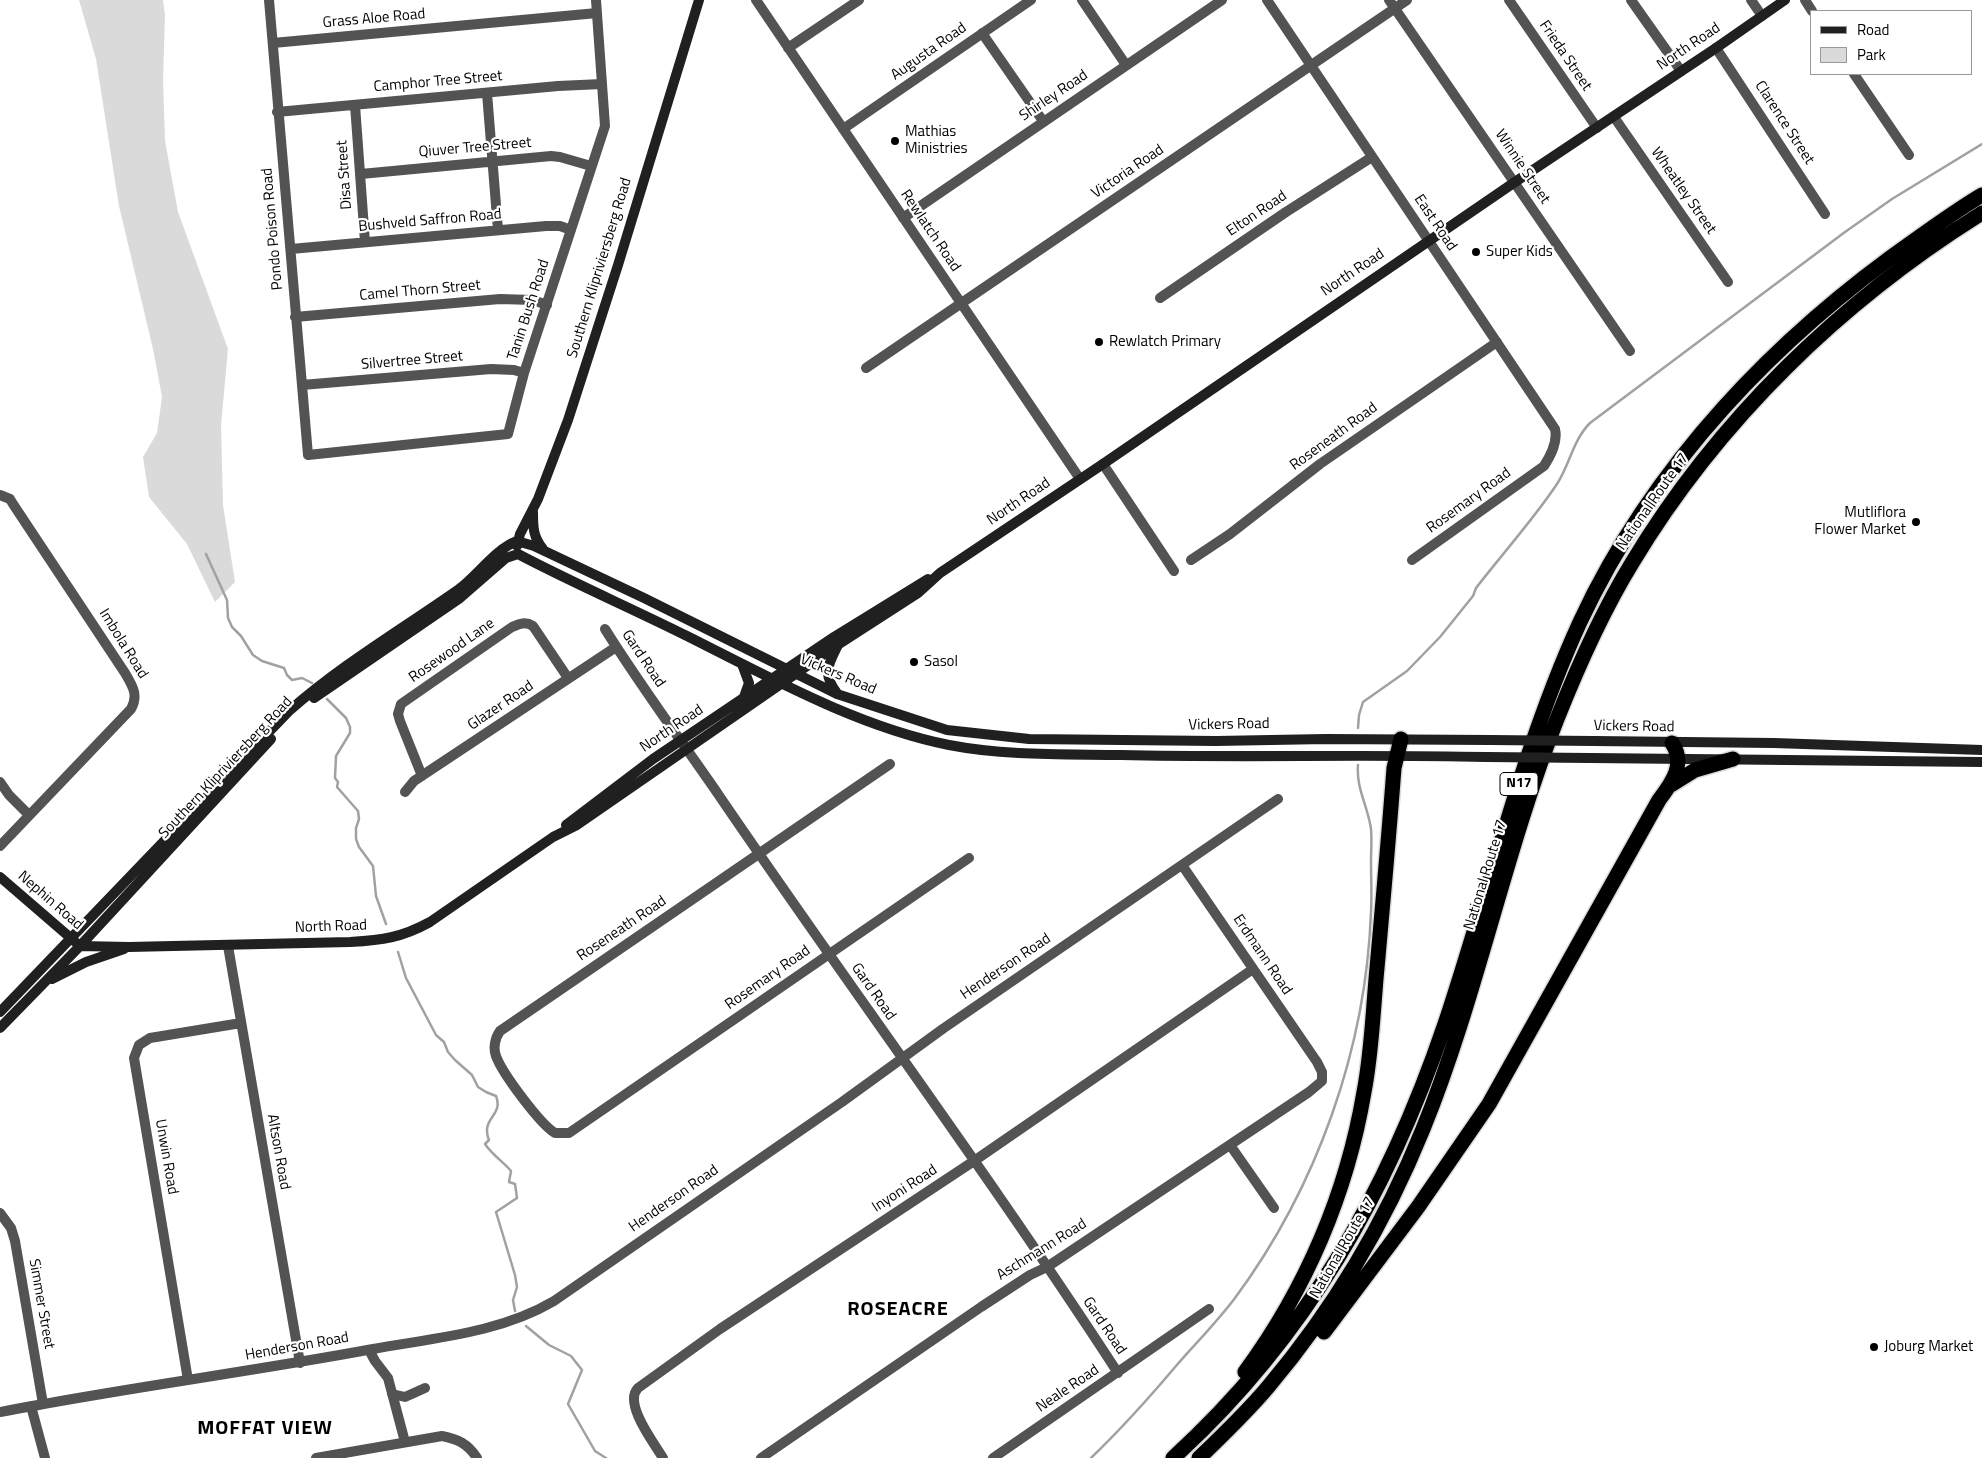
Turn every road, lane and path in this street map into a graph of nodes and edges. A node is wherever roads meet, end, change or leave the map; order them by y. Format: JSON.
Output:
{"nodes":[{"id":1,"x":269,"y":0,"type":"edge"},
{"id":2,"x":596,"y":0,"type":"edge"},
{"id":3,"x":699,"y":0,"type":"edge"},
{"id":4,"x":756,"y":0,"type":"edge"},
{"id":5,"x":859,"y":0,"type":"edge"},
{"id":6,"x":1031,"y":0,"type":"edge"},
{"id":7,"x":1082,"y":0,"type":"edge"},
{"id":8,"x":1222,"y":0,"type":"edge"},
{"id":9,"x":1267,"y":0,"type":"edge"},
{"id":10,"x":1407,"y":0,"type":"edge"},
{"id":11,"x":1510,"y":0,"type":"edge"},
{"id":12,"x":1632,"y":0,"type":"edge"},
{"id":13,"x":1751,"y":0,"type":"edge"},
{"id":14,"x":1785,"y":0,"type":"edge"},
{"id":15,"x":1392,"y":4,"type":"edge"},
{"id":16,"x":597,"y":13,"type":"junction"},
{"id":17,"x":1762,"y":16,"type":"junction"},
{"id":18,"x":982,"y":33,"type":"junction"},
{"id":19,"x":273,"y":43,"type":"junction"},
{"id":20,"x":788,"y":48,"type":"junction"},
{"id":21,"x":1716,"y":48,"type":"junction"},
{"id":22,"x":1126,"y":65,"type":"junction"},
{"id":23,"x":1311,"y":66,"type":"junction"},
{"id":24,"x":1681,"y":71,"type":"junction"},
{"id":25,"x":1855,"y":75,"type":"edge"},
{"id":26,"x":602,"y":84,"type":"junction"},
{"id":27,"x":487,"y":93,"type":"junction"},
{"id":28,"x":355,"y":105,"type":"junction"},
{"id":29,"x":277,"y":112,"type":"junction"},
{"id":30,"x":1614,"y":117,"type":"junction"},
{"id":31,"x":1043,"y":121,"type":"junction"},
{"id":32,"x":1596,"y":128,"type":"junction"},
{"id":33,"x":843,"y":129,"type":"junction"},
{"id":34,"x":1909,"y":155,"type":"dead end"},
{"id":35,"x":1372,"y":157,"type":"junction"},
{"id":36,"x":492,"y":162,"type":"junction"},
{"id":37,"x":591,"y":166,"type":"junction"},
{"id":38,"x":361,"y":174,"type":"junction"},
{"id":39,"x":1515,"y":182,"type":"junction"},
{"id":40,"x":1982,"y":195,"type":"edge"},
{"id":41,"x":1982,"y":213,"type":"edge"},
{"id":42,"x":1826,"y":214,"type":"dead end"},
{"id":43,"x":903,"y":218,"type":"junction"},
{"id":44,"x":498,"y":230,"type":"junction"},
{"id":45,"x":571,"y":230,"type":"junction"},
{"id":46,"x":1428,"y":241,"type":"junction"},
{"id":47,"x":365,"y":242,"type":"junction"},
{"id":48,"x":291,"y":249,"type":"junction"},
{"id":49,"x":1728,"y":282,"type":"dead end"},
{"id":50,"x":1160,"y":298,"type":"dead end"},
{"id":51,"x":961,"y":302,"type":"junction"},
{"id":52,"x":547,"y":306,"type":"junction"},
{"id":53,"x":295,"y":317,"type":"junction"},
{"id":54,"x":1497,"y":342,"type":"junction"},
{"id":55,"x":1630,"y":350,"type":"dead end"},
{"id":56,"x":866,"y":368,"type":"dead end"},
{"id":57,"x":524,"y":373,"type":"junction"},
{"id":58,"x":302,"y":385,"type":"junction"},
{"id":59,"x":308,"y":456,"type":"joint"},
{"id":60,"x":1103,"y":464,"type":"junction"},
{"id":61,"x":1544,"y":466,"type":"joint"},
{"id":62,"x":1080,"y":479,"type":"junction"},
{"id":63,"x":0,"y":495,"type":"edge"},
{"id":64,"x":533,"y":510,"type":"junction"},
{"id":65,"x":517,"y":541,"type":"junction"},
{"id":66,"x":546,"y":552,"type":"junction"},
{"id":67,"x":518,"y":554,"type":"junction"},
{"id":68,"x":1191,"y":560,"type":"dead end"},
{"id":69,"x":1412,"y":560,"type":"dead end"},
{"id":70,"x":1174,"y":571,"type":"dead end"},
{"id":71,"x":940,"y":573,"type":"junction"},
{"id":72,"x":605,"y":629,"type":"dead end"},
{"id":73,"x":839,"y":644,"type":"junction"},
{"id":74,"x":616,"y":647,"type":"junction"},
{"id":75,"x":742,"y":664,"type":"junction"},
{"id":76,"x":791,"y":671,"type":"junction"},
{"id":77,"x":568,"y":678,"type":"junction"},
{"id":78,"x":777,"y":681,"type":"junction"},
{"id":79,"x":837,"y":694,"type":"junction"},
{"id":80,"x":743,"y":698,"type":"junction"},
{"id":81,"x":1401,"y":739,"type":"junction"},
{"id":82,"x":1672,"y":743,"type":"junction"},
{"id":83,"x":683,"y":745,"type":"junction"},
{"id":84,"x":1982,"y":750,"type":"edge"},
{"id":85,"x":1397,"y":754,"type":"junction"},
{"id":86,"x":1678,"y":759,"type":"junction"},
{"id":87,"x":1734,"y":759,"type":"junction"},
{"id":88,"x":1982,"y":762,"type":"edge"},
{"id":89,"x":890,"y":764,"type":"dead end"},
{"id":90,"x":422,"y":776,"type":"junction"},
{"id":91,"x":0,"y":782,"type":"edge"},
{"id":92,"x":1669,"y":786,"type":"junction"},
{"id":93,"x":405,"y":792,"type":"dead end"},
{"id":94,"x":1278,"y":799,"type":"dead end"},
{"id":95,"x":29,"y":815,"type":"junction"},
{"id":96,"x":174,"y":838,"type":"junction"},
{"id":97,"x":0,"y":846,"type":"edge"},
{"id":98,"x":759,"y":854,"type":"junction"},
{"id":99,"x":969,"y":858,"type":"dead end"},
{"id":100,"x":1182,"y":866,"type":"junction"},
{"id":101,"x":0,"y":877,"type":"edge"},
{"id":102,"x":71,"y":940,"type":"junction"},
{"id":103,"x":80,"y":946,"type":"junction"},
{"id":104,"x":228,"y":946,"type":"junction"},
{"id":105,"x":129,"y":947,"type":"junction"},
{"id":106,"x":829,"y":955,"type":"junction"},
{"id":107,"x":1253,"y":969,"type":"junction"},
{"id":108,"x":37,"y":990,"type":"junction"},
{"id":109,"x":0,"y":1012,"type":"edge"},
{"id":110,"x":241,"y":1023,"type":"junction"},
{"id":111,"x":0,"y":1028,"type":"edge"},
{"id":112,"x":901,"y":1059,"type":"junction"},
{"id":113,"x":1317,"y":1062,"type":"joint"},
{"id":114,"x":585,"y":1124,"type":"joint"},
{"id":115,"x":1230,"y":1145,"type":"junction"},
{"id":116,"x":974,"y":1161,"type":"junction"},
{"id":117,"x":1274,"y":1208,"type":"dead end"},
{"id":118,"x":0,"y":1213,"type":"edge"},
{"id":119,"x":1047,"y":1267,"type":"junction"},
{"id":120,"x":1209,"y":1309,"type":"dead end"},
{"id":121,"x":369,"y":1350,"type":"junction"},
{"id":122,"x":300,"y":1363,"type":"junction"},
{"id":123,"x":1118,"y":1373,"type":"junction"},
{"id":124,"x":188,"y":1380,"type":"junction"},
{"id":125,"x":425,"y":1388,"type":"dead end"},
{"id":126,"x":392,"y":1394,"type":"junction"},
{"id":127,"x":44,"y":1404,"type":"junction"},
{"id":128,"x":31,"y":1406,"type":"junction"},
{"id":129,"x":0,"y":1412,"type":"edge"},
{"id":130,"x":1206,"y":1426,"type":"junction"},
{"id":131,"x":405,"y":1442,"type":"junction"},
{"id":132,"x":46,"y":1458,"type":"edge"},
{"id":133,"x":316,"y":1458,"type":"edge"},
{"id":134,"x":477,"y":1458,"type":"edge"},
{"id":135,"x":663,"y":1458,"type":"edge"},
{"id":136,"x":761,"y":1458,"type":"edge"},
{"id":137,"x":993,"y":1458,"type":"edge"},
{"id":138,"x":1173,"y":1458,"type":"edge"},
{"id":139,"x":1199,"y":1458,"type":"edge"},
{"id":140,"x":1209,"y":1458,"type":"edge"}],
"edges":[{"from":1,"to":19,"type":"street","name":"Pondo Poison Road"},
{"from":2,"to":16,"type":"street","name":"Tanin Bush Road"},
{"from":3,"to":64,"type":"main road","name":"Southern Klipriviersberg Road"},
{"from":4,"to":20,"type":"street","name":"Rewlatch Road"},
{"from":5,"to":20,"type":"street"},
{"from":6,"to":18,"type":"street","name":"Augusta Road"},
{"from":7,"to":22,"type":"street"},
{"from":8,"to":22,"type":"street","name":"Shirley Road"},
{"from":9,"to":23,"type":"street","name":"East Road"},
{"from":10,"to":15,"type":"street","name":"Victoria Road"},
{"from":11,"to":32,"type":"street","name":"Frieda Street"},
{"from":12,"to":24,"type":"street"},
{"from":13,"to":17,"type":"street"},
{"from":14,"to":17,"type":"main road","name":"North Road"},
{"from":15,"to":23,"type":"street","name":"Victoria Road"},
{"from":15,"to":39,"type":"street","name":"Winnie Street"},
{"from":16,"to":19,"type":"street","name":"Grass Aloe Road"},
{"from":16,"to":26,"type":"street","name":"Tanin Bush Road"},
{"from":17,"to":21,"type":"main road","name":"North Road"},
{"from":18,"to":31,"type":"street"},
{"from":18,"to":33,"type":"street","name":"Augusta Road"},
{"from":19,"to":29,"type":"street","name":"Pondo Poison Road"},
{"from":20,"to":33,"type":"street","name":"Rewlatch Road"},
{"from":21,"to":24,"type":"main road","name":"North Road"},
{"from":21,"to":42,"type":"street","name":"Clarence Street"},
{"from":22,"to":31,"type":"street","name":"Shirley Road"},
{"from":23,"to":35,"type":"street","name":"East Road"},
{"from":23,"to":51,"type":"street","name":"Victoria Road"},
{"from":24,"to":30,"type":"main road","name":"North Road"},
{"from":25,"to":34,"type":"street"},
{"from":26,"to":27,"type":"street","name":"Camphor Tree Street"},
{"from":26,"to":37,"type":"street","name":"Tanin Bush Road"},
{"from":27,"to":28,"type":"street","name":"Camphor Tree Street"},
{"from":27,"to":36,"type":"street"},
{"from":28,"to":29,"type":"street","name":"Camphor Tree Street"},
{"from":28,"to":38,"type":"street","name":"Disa Street"},
{"from":29,"to":48,"type":"street","name":"Pondo Poison Road"},
{"from":30,"to":32,"type":"main road","name":"North Road"},
{"from":30,"to":49,"type":"street","name":"Wheatley Street"},
{"from":31,"to":43,"type":"street","name":"Shirley Road"},
{"from":32,"to":39,"type":"main road","name":"North Road"},
{"from":33,"to":43,"type":"street","name":"Rewlatch Road"},
{"from":35,"to":46,"type":"street","name":"East Road"},
{"from":35,"to":50,"type":"street","name":"Elton Road"},
{"from":36,"to":37,"type":"street","name":"Qiuver Tree Street"},
{"from":36,"to":38,"type":"street","name":"Qiuver Tree Street"},
{"from":36,"to":44,"type":"street"},
{"from":37,"to":45,"type":"street","name":"Tanin Bush Road"},
{"from":38,"to":47,"type":"street","name":"Disa Street"},
{"from":39,"to":46,"type":"main road","name":"North Road"},
{"from":39,"to":55,"type":"street","name":"Winnie Street"},
{"from":40,"to":130,"type":"highway","number":"N17"},
{"from":41,"to":139,"type":"highway","name":"National Route 17","number":"N17"},
{"from":43,"to":51,"type":"street","name":"Rewlatch Road"},
{"from":44,"to":45,"type":"street","name":"Bushveld Saffron Road"},
{"from":44,"to":47,"type":"street","name":"Bushveld Saffron Road"},
{"from":45,"to":52,"type":"street","name":"Tanin Bush Road"},
{"from":46,"to":54,"type":"street","name":"East Road"},
{"from":46,"to":60,"type":"main road","name":"North Road"},
{"from":47,"to":48,"type":"street","name":"Bushveld Saffron Road"},
{"from":48,"to":53,"type":"street","name":"Pondo Poison Road"},
{"from":51,"to":56,"type":"street","name":"Victoria Road"},
{"from":51,"to":62,"type":"street","name":"Rewlatch Road"},
{"from":52,"to":53,"type":"street","name":"Camel Thorn Street"},
{"from":52,"to":57,"type":"street","name":"Tanin Bush Road"},
{"from":53,"to":58,"type":"street","name":"Pondo Poison Road"},
{"from":54,"to":61,"type":"street","name":"East Road"},
{"from":54,"to":68,"type":"street","name":"Roseneath Road"},
{"from":57,"to":58,"type":"street","name":"Silvertree Street"},
{"from":57,"to":59,"type":"street","name":"Tanin Bush Road"},
{"from":58,"to":59,"type":"street","name":"Pondo Poison Road"},
{"from":60,"to":62,"type":"main road","name":"North Road"},
{"from":60,"to":70,"type":"street"},
{"from":61,"to":69,"type":"street","name":"Rosemary Road"},
{"from":62,"to":71,"type":"main road","name":"North Road"},
{"from":63,"to":95,"type":"street","name":"Imbola Road"},
{"from":64,"to":65,"type":"main road","name":"Southern Klipriviersberg Road"},
{"from":64,"to":66,"type":"main road"},
{"from":65,"to":66,"type":"main road","name":"Vickers Road"},
{"from":65,"to":67,"type":"main road"},
{"from":65,"to":96,"type":"main road","name":"Southern Klipriviersberg Road"},
{"from":66,"to":76,"type":"main road","name":"Vickers Road"},
{"from":67,"to":75,"type":"main road","name":"Vickers Road"},
{"from":67,"to":96,"type":"main road","name":"Southern Klipriviersberg Road"},
{"from":71,"to":73,"type":"main road","name":"North Road"},
{"from":71,"to":76,"type":"main road","name":"North Road"},
{"from":72,"to":74,"type":"street","name":"Gard Road"},
{"from":73,"to":76,"type":"main road","name":"North Road"},
{"from":73,"to":79,"type":"main road"},
{"from":74,"to":77,"type":"street","name":"Glazer Road"},
{"from":74,"to":83,"type":"street","name":"Gard Road"},
{"from":75,"to":78,"type":"main road","name":"Vickers Road"},
{"from":75,"to":80,"type":"main road"},
{"from":76,"to":78,"type":"main road","name":"North Road"},
{"from":76,"to":79,"type":"main road","name":"Vickers Road"},
{"from":77,"to":90,"type":"street","name":"Glazer Road"},
{"from":77,"to":90,"type":"street","name":"Rosewood Lane"},
{"from":78,"to":80,"type":"main road","name":"North Road"},
{"from":78,"to":83,"type":"main road","name":"North Road"},
{"from":78,"to":85,"type":"main road","name":"Vickers Road"},
{"from":79,"to":81,"type":"main road","name":"Vickers Road"},
{"from":80,"to":83,"type":"main road","name":"North Road"},
{"from":81,"to":82,"type":"main road","name":"Vickers Road","bridge":true},
{"from":81,"to":85,"type":"highway"},
{"from":82,"to":84,"type":"main road","name":"Vickers Road"},
{"from":82,"to":86,"type":"highway"},
{"from":83,"to":98,"type":"street","name":"Gard Road"},
{"from":83,"to":104,"type":"main road","name":"North Road"},
{"from":85,"to":86,"type":"main road","name":"Vickers Road","bridge":true},
{"from":85,"to":130,"type":"highway"},
{"from":86,"to":87,"type":"main road","name":"Vickers Road"},
{"from":86,"to":92,"type":"highway"},
{"from":87,"to":88,"type":"main road","name":"Vickers Road"},
{"from":87,"to":92,"type":"highway"},
{"from":89,"to":98,"type":"street","name":"Roseneath Road"},
{"from":90,"to":93,"type":"street","name":"Glazer Road"},
{"from":91,"to":95,"type":"street"},
{"from":92,"to":140,"type":"highway"},
{"from":94,"to":100,"type":"street","name":"Henderson Road"},
{"from":95,"to":97,"type":"street","name":"Imbola Road"},
{"from":96,"to":102,"type":"main road","name":"Southern Klipriviersberg Road"},
{"from":96,"to":103,"type":"main road","name":"Southern Klipriviersberg Road"},
{"from":98,"to":106,"type":"street","name":"Gard Road"},
{"from":98,"to":114,"type":"street","name":"Roseneath Road"},
{"from":99,"to":106,"type":"street","name":"Rosemary Road"},
{"from":100,"to":107,"type":"street","name":"Erdmann Road"},
{"from":100,"to":112,"type":"street","name":"Henderson Road"},
{"from":101,"to":102,"type":"main road","name":"Nephin Road"},
{"from":102,"to":103,"type":"main road","name":"Nephin Road"},
{"from":102,"to":109,"type":"main road","name":"Southern Klipriviersberg Road"},
{"from":103,"to":105,"type":"main road","name":"North Road"},
{"from":103,"to":108,"type":"main road","name":"Southern Klipriviersberg Road"},
{"from":104,"to":105,"type":"main road","name":"North Road"},
{"from":104,"to":110,"type":"street","name":"Altson Road"},
{"from":105,"to":108,"type":"main road"},
{"from":106,"to":112,"type":"street","name":"Gard Road"},
{"from":106,"to":114,"type":"street","name":"Rosemary Road"},
{"from":107,"to":113,"type":"street","name":"Erdmann Road"},
{"from":107,"to":116,"type":"street","name":"Inyoni Road"},
{"from":108,"to":111,"type":"main road","name":"Southern Klipriviersberg Road"},
{"from":110,"to":122,"type":"street","name":"Altson Road"},
{"from":110,"to":124,"type":"street","name":"Unwin Road"},
{"from":112,"to":116,"type":"street","name":"Gard Road"},
{"from":112,"to":121,"type":"street","name":"Henderson Road"},
{"from":113,"to":115,"type":"street","name":"Aschmann Road"},
{"from":115,"to":117,"type":"street"},
{"from":115,"to":119,"type":"street","name":"Aschmann Road"},
{"from":116,"to":119,"type":"street","name":"Gard Road"},
{"from":116,"to":135,"type":"street","name":"Inyoni Road"},
{"from":118,"to":127,"type":"street","name":"Simmer Street"},
{"from":119,"to":123,"type":"street","name":"Gard Road"},
{"from":119,"to":136,"type":"street","name":"Aschmann Road"},
{"from":120,"to":123,"type":"street","name":"Neale Road"},
{"from":121,"to":122,"type":"street","name":"Henderson Road"},
{"from":121,"to":126,"type":"street"},
{"from":122,"to":124,"type":"street","name":"Henderson Road"},
{"from":123,"to":137,"type":"street","name":"Neale Road"},
{"from":124,"to":127,"type":"street","name":"Henderson Road"},
{"from":125,"to":126,"type":"street"},
{"from":126,"to":131,"type":"street"},
{"from":127,"to":128,"type":"street","name":"Henderson Road"},
{"from":128,"to":129,"type":"street","name":"Henderson Road"},
{"from":128,"to":132,"type":"street"},
{"from":130,"to":138,"type":"highway","number":"N17"},
{"from":131,"to":133,"type":"street"},
{"from":131,"to":134,"type":"street"}]}
